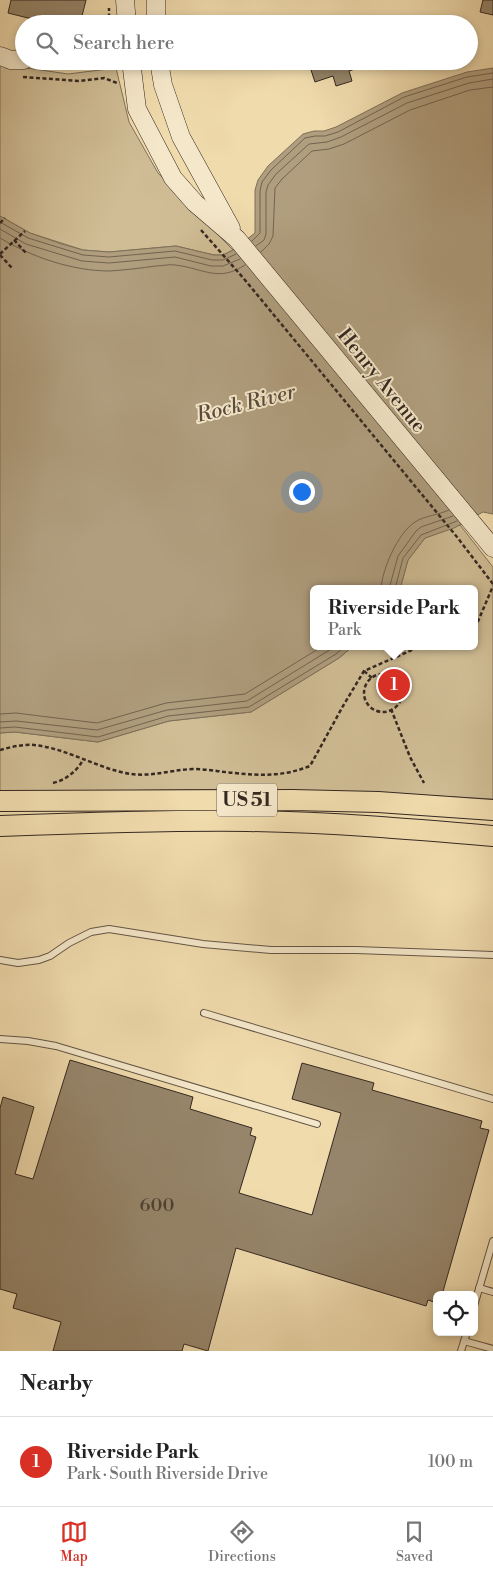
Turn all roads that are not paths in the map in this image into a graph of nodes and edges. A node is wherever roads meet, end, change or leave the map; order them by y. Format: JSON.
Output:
{"nodes":[{"id":1,"x":125,"y":0,"type":"edge"},
{"id":2,"x":156,"y":0,"type":"edge"},
{"id":3,"x":126,"y":15,"type":"edge"},
{"id":4,"x":156,"y":15,"type":"edge"},
{"id":5,"x":0,"y":56,"type":"edge"},
{"id":6,"x":15,"y":63,"type":"edge"},
{"id":7,"x":132,"y":70,"type":"edge"},
{"id":8,"x":160,"y":70,"type":"edge"},
{"id":9,"x":237,"y":240,"type":"junction"},
{"id":10,"x":493,"y":548,"type":"edge"},
{"id":11,"x":0,"y":801,"type":"edge"},
{"id":12,"x":493,"y":810,"type":"edge"},
{"id":13,"x":0,"y":826,"type":"edge"},
{"id":14,"x":493,"y":836,"type":"edge"},
{"id":15,"x":493,"y":955,"type":"edge"},
{"id":16,"x":0,"y":960,"type":"edge"},
{"id":17,"x":204,"y":1013,"type":"dead end"},
{"id":18,"x":0,"y":1039,"type":"edge"},
{"id":19,"x":493,"y":1099,"type":"edge"},
{"id":20,"x":317,"y":1124,"type":"dead end"},
{"id":21,"x":493,"y":1241,"type":"edge"},
{"id":22,"x":479,"y":1288,"type":"junction"},
{"id":23,"x":478,"y":1292,"type":"edge"},
{"id":24,"x":493,"y":1292,"type":"edge"},
{"id":25,"x":466,"y":1336,"type":"edge"},
{"id":26,"x":464,"y":1341,"type":"junction"},
{"id":27,"x":493,"y":1349,"type":"edge"},
{"id":28,"x":462,"y":1351,"type":"edge"}],
"edges":[{"from":1,"to":3,"type":"street"},
{"from":2,"to":4,"type":"street"},
{"from":5,"to":6,"type":"street"},
{"from":7,"to":9,"type":"street"},
{"from":8,"to":9,"type":"street"},
{"from":9,"to":10,"type":"street","name":"Henry Avenue"},
{"from":11,"to":12,"type":"main road","number":"US 51"},
{"from":13,"to":14,"type":"main road","number":"US 51"},
{"from":15,"to":16,"type":"lane"},
{"from":17,"to":19,"type":"lane"},
{"from":18,"to":20,"type":"lane"},
{"from":21,"to":22,"type":"lane"},
{"from":22,"to":23,"type":"lane"},
{"from":22,"to":24,"type":"lane"},
{"from":25,"to":26,"type":"lane"},
{"from":26,"to":27,"type":"lane"},
{"from":26,"to":28,"type":"lane"}]}
